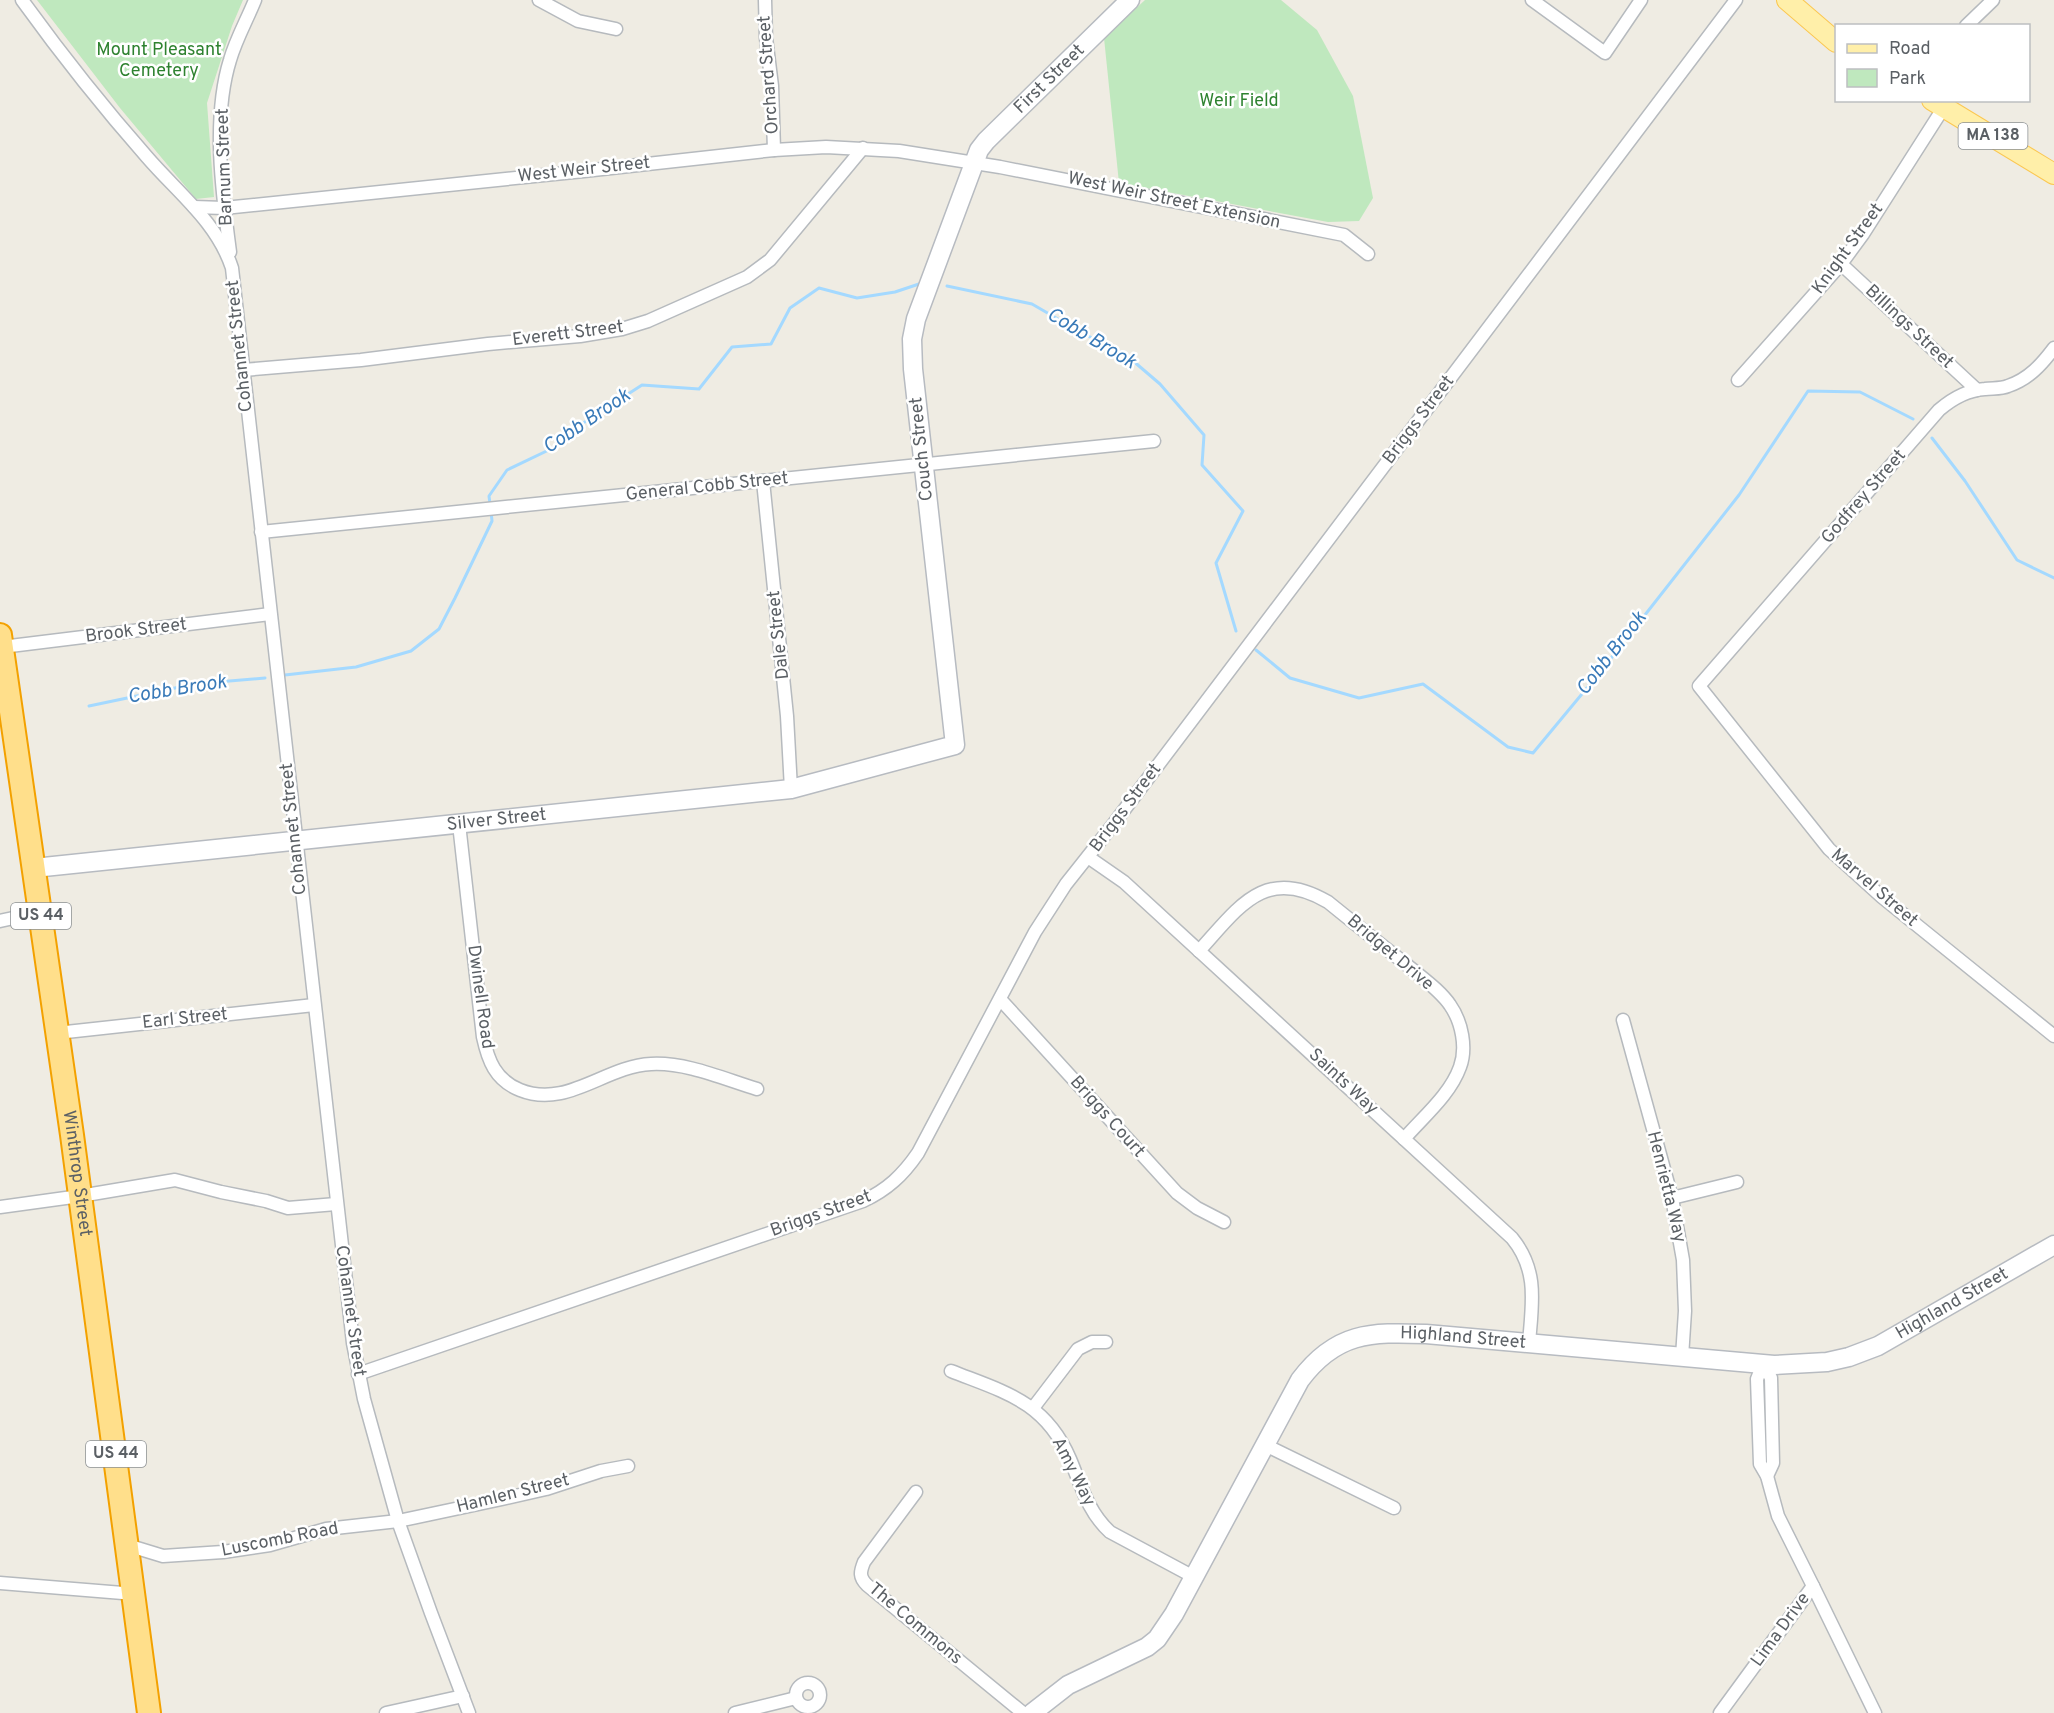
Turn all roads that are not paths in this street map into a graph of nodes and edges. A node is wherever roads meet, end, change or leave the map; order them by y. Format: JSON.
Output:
{"nodes":[{"id":1,"x":22,"y":0,"type":"edge"},
{"id":2,"x":255,"y":0,"type":"edge"},
{"id":3,"x":539,"y":0,"type":"edge"},
{"id":4,"x":765,"y":0,"type":"edge"},
{"id":5,"x":1130,"y":0,"type":"edge"},
{"id":6,"x":1532,"y":0,"type":"edge"},
{"id":7,"x":1641,"y":0,"type":"edge"},
{"id":8,"x":1736,"y":0,"type":"edge"},
{"id":9,"x":1787,"y":0,"type":"edge"},
{"id":10,"x":1993,"y":0,"type":"edge"},
{"id":11,"x":1968,"y":24,"type":"edge"},
{"id":12,"x":616,"y":29,"type":"dead end"},
{"id":13,"x":1835,"y":41,"type":"edge"},
{"id":14,"x":1938,"y":104,"type":"edge"},
{"id":15,"x":863,"y":148,"type":"junction"},
{"id":16,"x":774,"y":150,"type":"junction"},
{"id":17,"x":974,"y":163,"type":"junction"},
{"id":18,"x":2054,"y":174,"type":"edge"},
{"id":19,"x":194,"y":207,"type":"junction"},
{"id":20,"x":224,"y":208,"type":"junction"},
{"id":21,"x":1368,"y":254,"type":"dead end"},
{"id":22,"x":1841,"y":264,"type":"junction"},
{"id":23,"x":232,"y":268,"type":"junction"},
{"id":24,"x":2054,"y":348,"type":"edge"},
{"id":25,"x":243,"y":370,"type":"junction"},
{"id":26,"x":1738,"y":380,"type":"dead end"},
{"id":27,"x":1977,"y":390,"type":"junction"},
{"id":28,"x":1154,"y":441,"type":"dead end"},
{"id":29,"x":923,"y":465,"type":"junction"},
{"id":30,"x":763,"y":481,"type":"junction"},
{"id":31,"x":261,"y":532,"type":"junction"},
{"id":32,"x":270,"y":614,"type":"junction"},
{"id":33,"x":1,"y":641,"type":"edge"},
{"id":34,"x":1699,"y":686,"type":"joint"},
{"id":35,"x":955,"y":745,"type":"joint"},
{"id":36,"x":791,"y":789,"type":"junction"},
{"id":37,"x":459,"y":824,"type":"junction"},
{"id":38,"x":296,"y":841,"type":"junction"},
{"id":39,"x":1088,"y":857,"type":"junction"},
{"id":40,"x":34,"y":868,"type":"junction"},
{"id":41,"x":41,"y":912,"type":"junction"},
{"id":42,"x":0,"y":921,"type":"edge"},
{"id":43,"x":1199,"y":951,"type":"junction"},
{"id":44,"x":1000,"y":999,"type":"junction"},
{"id":45,"x":314,"y":1005,"type":"junction"},
{"id":46,"x":1623,"y":1020,"type":"dead end"},
{"id":47,"x":57,"y":1033,"type":"junction"},
{"id":48,"x":2054,"y":1036,"type":"edge"},
{"id":49,"x":757,"y":1089,"type":"dead end"},
{"id":50,"x":1404,"y":1139,"type":"junction"},
{"id":51,"x":1737,"y":1182,"type":"dead end"},
{"id":52,"x":80,"y":1196,"type":"junction"},
{"id":53,"x":1672,"y":1198,"type":"junction"},
{"id":54,"x":336,"y":1204,"type":"junction"},
{"id":55,"x":0,"y":1208,"type":"edge"},
{"id":56,"x":1224,"y":1222,"type":"dead end"},
{"id":57,"x":2054,"y":1245,"type":"edge"},
{"id":58,"x":1106,"y":1342,"type":"dead end"},
{"id":59,"x":1529,"y":1343,"type":"junction"},
{"id":60,"x":1682,"y":1357,"type":"junction"},
{"id":61,"x":1763,"y":1364,"type":"junction"},
{"id":62,"x":951,"y":1371,"type":"dead end"},
{"id":63,"x":358,"y":1374,"type":"junction"},
{"id":64,"x":1033,"y":1408,"type":"junction"},
{"id":65,"x":1265,"y":1445,"type":"junction"},
{"id":66,"x":628,"y":1466,"type":"dead end"},
{"id":67,"x":916,"y":1492,"type":"dead end"},
{"id":68,"x":1394,"y":1508,"type":"dead end"},
{"id":69,"x":398,"y":1521,"type":"junction"},
{"id":70,"x":128,"y":1545,"type":"junction"},
{"id":71,"x":1194,"y":1577,"type":"junction"},
{"id":72,"x":0,"y":1583,"type":"edge"},
{"id":73,"x":1813,"y":1586,"type":"junction"},
{"id":74,"x":135,"y":1594,"type":"junction"},
{"id":75,"x":463,"y":1696,"type":"junction"},
{"id":76,"x":796,"y":1698,"type":"dead end"},
{"id":77,"x":149,"y":1713,"type":"edge"},
{"id":78,"x":386,"y":1713,"type":"edge"},
{"id":79,"x":469,"y":1713,"type":"edge"},
{"id":80,"x":735,"y":1713,"type":"edge"},
{"id":81,"x":1023,"y":1713,"type":"edge"},
{"id":82,"x":1032,"y":1713,"type":"edge"},
{"id":83,"x":1720,"y":1713,"type":"edge"},
{"id":84,"x":1875,"y":1713,"type":"edge"}],
"edges":[{"from":1,"to":19,"type":"street","name":"Cohannet Street"},
{"from":2,"to":20,"type":"street","name":"Barnum Street"},
{"from":3,"to":12,"type":"street"},
{"from":4,"to":16,"type":"street","name":"Orchard Street"},
{"from":5,"to":17,"type":"street","name":"First Street"},
{"from":6,"to":7,"type":"street"},
{"from":8,"to":39,"type":"street","name":"Briggs Street"},
{"from":9,"to":13,"type":"main road"},
{"from":10,"to":11,"type":"street"},
{"from":14,"to":18,"type":"main road","number":"MA 138"},
{"from":14,"to":22,"type":"street","name":"Knight Street"},
{"from":15,"to":16,"type":"street","name":"West Weir Street"},
{"from":15,"to":17,"type":"street","name":"West Weir Street"},
{"from":15,"to":25,"type":"street","name":"Everett Street"},
{"from":16,"to":20,"type":"street","name":"West Weir Street"},
{"from":17,"to":21,"type":"street","name":"West Weir Street Extension"},
{"from":17,"to":29,"type":"street","name":"Couch Street"},
{"from":19,"to":20,"type":"street","name":"West Weir Street"},
{"from":19,"to":23,"type":"street","name":"Cohannet Street"},
{"from":20,"to":23,"type":"street","name":"Barnum Street"},
{"from":22,"to":26,"type":"street","name":"Knight Street"},
{"from":22,"to":27,"type":"street","name":"Billings Street"},
{"from":23,"to":25,"type":"street","name":"Cohannet Street"},
{"from":24,"to":27,"type":"street","name":"Godfrey Street"},
{"from":25,"to":31,"type":"street","name":"Cohannet Street"},
{"from":27,"to":34,"type":"street","name":"Godfrey Street"},
{"from":28,"to":29,"type":"street","name":"General Cobb Street"},
{"from":29,"to":30,"type":"street","name":"General Cobb Street"},
{"from":29,"to":35,"type":"street","name":"Couch Street"},
{"from":30,"to":31,"type":"street","name":"General Cobb Street"},
{"from":30,"to":36,"type":"street","name":"Dale Street"},
{"from":31,"to":32,"type":"street","name":"Cohannet Street"},
{"from":32,"to":33,"type":"street","name":"Brook Street"},
{"from":32,"to":38,"type":"street","name":"Cohannet Street"},
{"from":33,"to":40,"type":"highway","name":"Winthrop Street","number":"US 44"},
{"from":34,"to":48,"type":"street","name":"Marvel Street"},
{"from":35,"to":36,"type":"street","name":"Silver Street"},
{"from":36,"to":37,"type":"street","name":"Silver Street"},
{"from":37,"to":38,"type":"street","name":"Silver Street"},
{"from":37,"to":49,"type":"street","name":"Dwinell Road"},
{"from":38,"to":40,"type":"street","name":"Silver Street"},
{"from":38,"to":45,"type":"street","name":"Cohannet Street"},
{"from":39,"to":43,"type":"street","name":"Saints Way"},
{"from":39,"to":44,"type":"street","name":"Briggs Street"},
{"from":40,"to":41,"type":"highway","name":"Winthrop Street","number":"US 44"},
{"from":41,"to":42,"type":"street"},
{"from":41,"to":47,"type":"highway","name":"Winthrop Street","number":"US 44"},
{"from":43,"to":50,"type":"street","name":"Saints Way"},
{"from":43,"to":50,"type":"street","name":"Bridget Drive"},
{"from":44,"to":56,"type":"street","name":"Briggs Court"},
{"from":44,"to":63,"type":"street","name":"Briggs Street"},
{"from":45,"to":47,"type":"street","name":"Earl Street"},
{"from":45,"to":54,"type":"street","name":"Cohannet Street"},
{"from":46,"to":53,"type":"street","name":"Henrietta Way"},
{"from":47,"to":52,"type":"highway","name":"Winthrop Street","number":"US 44"},
{"from":50,"to":59,"type":"street","name":"Saints Way"},
{"from":51,"to":53,"type":"street"},
{"from":52,"to":54,"type":"street"},
{"from":52,"to":55,"type":"street"},
{"from":52,"to":70,"type":"highway","name":"Winthrop Street","number":"US 44"},
{"from":53,"to":60,"type":"street","name":"Henrietta Way"},
{"from":54,"to":63,"type":"street","name":"Cohannet Street"},
{"from":57,"to":61,"type":"street","name":"Highland Street"},
{"from":58,"to":64,"type":"street"},
{"from":59,"to":60,"type":"street","name":"Highland Street"},
{"from":59,"to":65,"type":"street","name":"Highland Street"},
{"from":60,"to":61,"type":"street","name":"Highland Street"},
{"from":61,"to":73,"type":"street","name":"Lima Drive"},
{"from":62,"to":64,"type":"street","name":"Amy Way"},
{"from":63,"to":69,"type":"street","name":"Cohannet Street"},
{"from":64,"to":71,"type":"street","name":"Amy Way"},
{"from":65,"to":68,"type":"street"},
{"from":65,"to":71,"type":"street","name":"Highland Street"},
{"from":66,"to":69,"type":"street","name":"Hamlen Street"},
{"from":67,"to":81,"type":"street","name":"The Commons"},
{"from":69,"to":70,"type":"street","name":"Luscomb Road"},
{"from":69,"to":75,"type":"street","name":"Cohannet Street"},
{"from":70,"to":74,"type":"highway","name":"Winthrop Street","number":"US 44"},
{"from":71,"to":82,"type":"street","name":"Highland Street"},
{"from":72,"to":74,"type":"street"},
{"from":73,"to":83,"type":"street","name":"Lima Drive"},
{"from":73,"to":84,"type":"street"},
{"from":74,"to":77,"type":"highway","name":"Winthrop Street","number":"US 44"},
{"from":75,"to":78,"type":"street"},
{"from":75,"to":79,"type":"street","name":"Cohannet Street"},
{"from":76,"to":80,"type":"street"}]}
